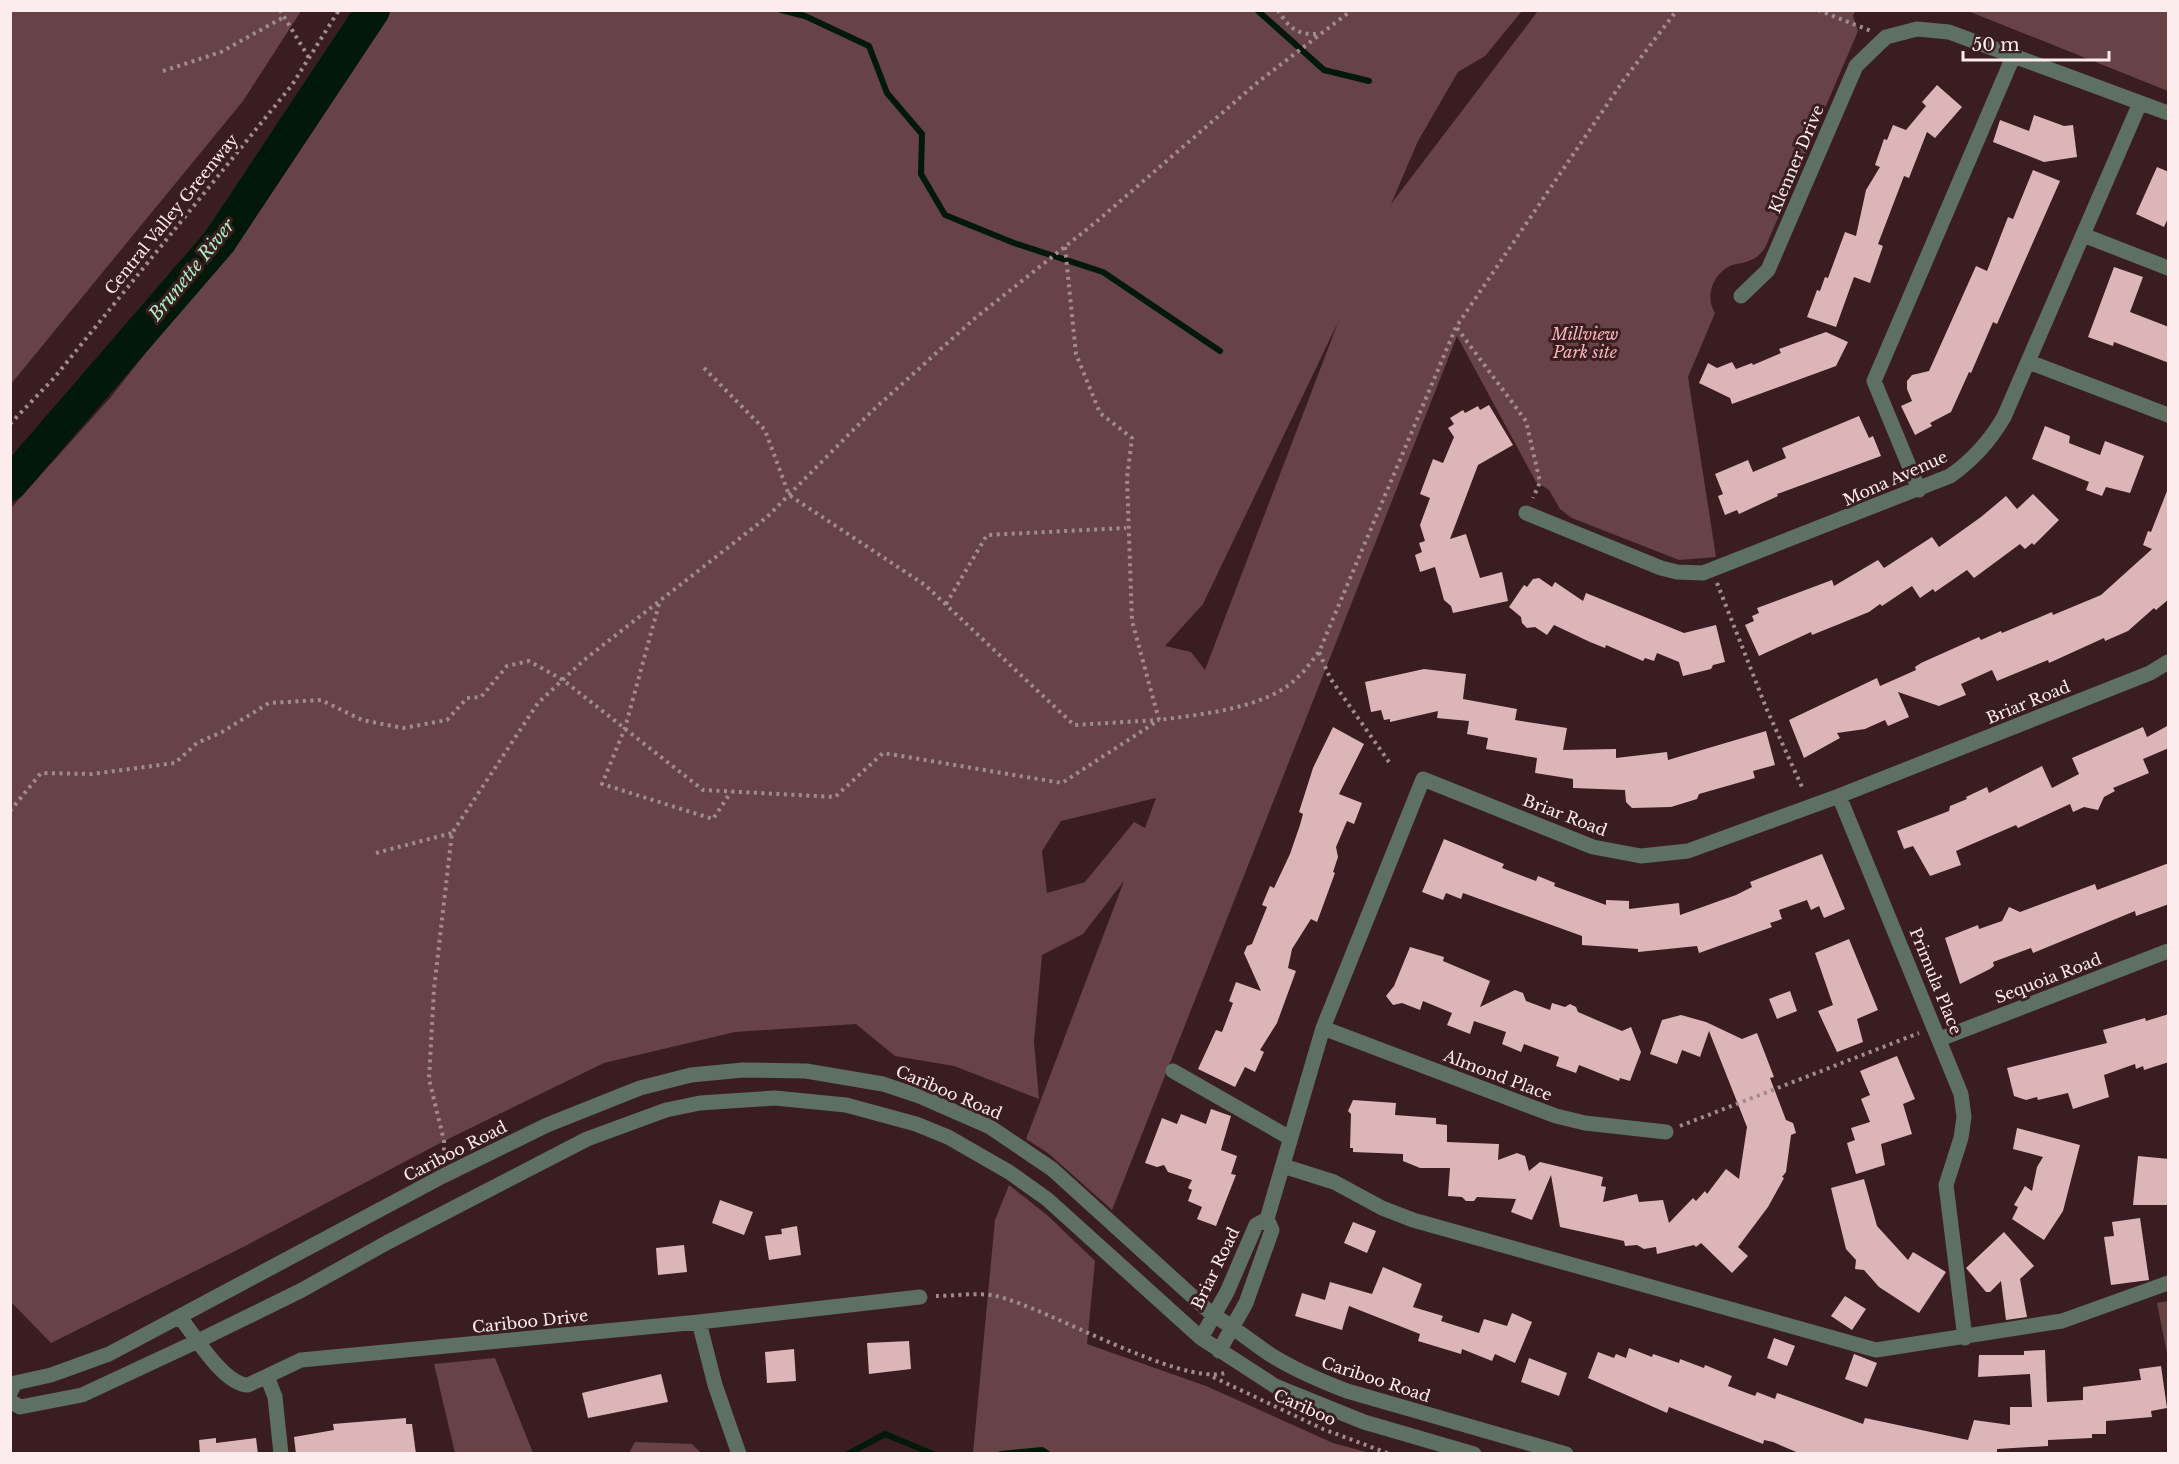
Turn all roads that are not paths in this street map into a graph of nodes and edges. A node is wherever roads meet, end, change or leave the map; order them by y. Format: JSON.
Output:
{"nodes":[{"id":1,"x":2013,"y":57,"type":"junction"},
{"id":2,"x":2140,"y":103,"type":"junction"},
{"id":3,"x":2169,"y":113,"type":"edge"},
{"id":4,"x":2083,"y":235,"type":"junction"},
{"id":5,"x":2169,"y":268,"type":"edge"},
{"id":6,"x":1741,"y":296,"type":"dead end"},
{"id":7,"x":2029,"y":362,"type":"junction"},
{"id":8,"x":2169,"y":415,"type":"edge"},
{"id":9,"x":1919,"y":490,"type":"junction"},
{"id":10,"x":1527,"y":513,"type":"dead end"},
{"id":11,"x":2169,"y":662,"type":"edge"},
{"id":12,"x":1839,"y":796,"type":"junction"},
{"id":13,"x":2169,"y":951,"type":"edge"},
{"id":14,"x":1323,"y":1028,"type":"junction"},
{"id":15,"x":1940,"y":1039,"type":"junction"},
{"id":16,"x":1173,"y":1071,"type":"dead end"},
{"id":17,"x":1666,"y":1132,"type":"road end"},
{"id":18,"x":1290,"y":1138,"type":"junction"},
{"id":19,"x":1283,"y":1166,"type":"junction"},
{"id":20,"x":1267,"y":1219,"type":"junction"},
{"id":21,"x":2169,"y":1283,"type":"edge"},
{"id":22,"x":920,"y":1297,"type":"road end"},
{"id":23,"x":1213,"y":1315,"type":"junction"},
{"id":24,"x":180,"y":1317,"type":"junction"},
{"id":25,"x":699,"y":1322,"type":"junction"},
{"id":26,"x":1233,"y":1326,"type":"junction"},
{"id":27,"x":1201,"y":1338,"type":"junction"},
{"id":28,"x":1965,"y":1338,"type":"junction"},
{"id":29,"x":198,"y":1341,"type":"junction"},
{"id":30,"x":1219,"y":1350,"type":"junction"},
{"id":31,"x":267,"y":1376,"type":"junction"},
{"id":32,"x":10,"y":1393,"type":"edge"},
{"id":33,"x":10,"y":1401,"type":"edge"},
{"id":34,"x":1536,"y":1450,"type":"edge"},
{"id":35,"x":281,"y":1454,"type":"edge"},
{"id":36,"x":739,"y":1454,"type":"edge"},
{"id":37,"x":1474,"y":1454,"type":"edge"},
{"id":38,"x":1566,"y":1454,"type":"edge"}],
"edges":[{"from":1,"to":2,"type":"street"},
{"from":1,"to":6,"type":"street","name":"Klenner Drive"},
{"from":1,"to":9,"type":"street"},
{"from":2,"to":3,"type":"street"},
{"from":2,"to":4,"type":"street","name":"Mona Avenue"},
{"from":4,"to":5,"type":"street"},
{"from":4,"to":7,"type":"street","name":"Mona Avenue"},
{"from":7,"to":8,"type":"street"},
{"from":7,"to":9,"type":"street","name":"Mona Avenue"},
{"from":9,"to":10,"type":"street","name":"Mona Avenue"},
{"from":11,"to":12,"type":"street","name":"Briar Road"},
{"from":12,"to":14,"type":"street","name":"Briar Road"},
{"from":12,"to":15,"type":"street","name":"Primula Place"},
{"from":13,"to":15,"type":"street","name":"Sequoia Road"},
{"from":14,"to":17,"type":"street","name":"Almond Place"},
{"from":14,"to":18,"type":"street","name":"Briar Road"},
{"from":15,"to":28,"type":"street","name":"Primula Place"},
{"from":16,"to":18,"type":"street"},
{"from":18,"to":19,"type":"street","name":"Briar Road"},
{"from":19,"to":20,"type":"street","name":"Briar Road"},
{"from":19,"to":28,"type":"street"},
{"from":20,"to":23,"type":"street","name":"Briar Road"},
{"from":20,"to":26,"type":"street","name":"Briar Road"},
{"from":21,"to":28,"type":"street"},
{"from":22,"to":25,"type":"street","name":"Cariboo Drive"},
{"from":23,"to":24,"type":"street","name":"Cariboo Road"},
{"from":23,"to":26,"type":"street","name":"Cariboo Road"},
{"from":23,"to":27,"type":"street","name":"Briar Road"},
{"from":24,"to":29,"type":"street","name":"Cariboo Drive"},
{"from":24,"to":32,"type":"street","name":"Cariboo Road"},
{"from":25,"to":31,"type":"street","name":"Cariboo Drive"},
{"from":25,"to":36,"type":"street"},
{"from":26,"to":30,"type":"street","name":"Briar Road"},
{"from":26,"to":34,"type":"street","name":"Cariboo Road"},
{"from":27,"to":29,"type":"street"},
{"from":27,"to":30,"type":"street"},
{"from":29,"to":31,"type":"street","name":"Cariboo Drive"},
{"from":29,"to":33,"type":"street"},
{"from":30,"to":37,"type":"street"},
{"from":31,"to":35,"type":"street"},
{"from":34,"to":38,"type":"street","name":"Cariboo Road"}]}
